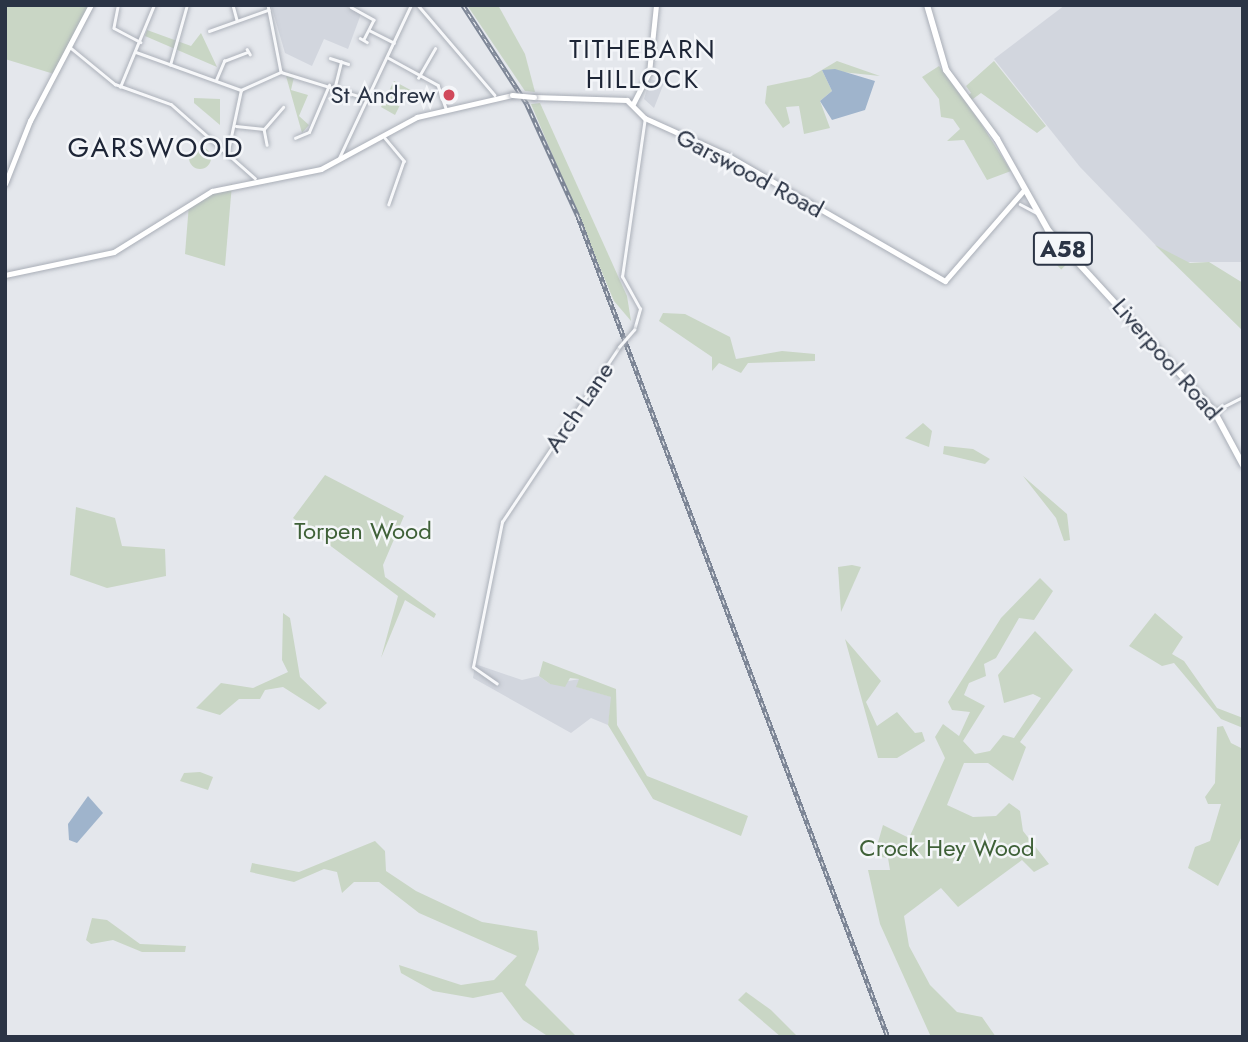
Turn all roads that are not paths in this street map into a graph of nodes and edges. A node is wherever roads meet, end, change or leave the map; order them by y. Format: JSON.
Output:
{"nodes":[{"id":1,"x":92,"y":5,"type":"edge"},
{"id":2,"x":154,"y":5,"type":"edge"},
{"id":3,"x":187,"y":5,"type":"edge"},
{"id":4,"x":233,"y":5,"type":"edge"},
{"id":5,"x":359,"y":5,"type":"edge"},
{"id":6,"x":411,"y":5,"type":"edge"},
{"id":7,"x":418,"y":5,"type":"edge"},
{"id":8,"x":656,"y":5,"type":"edge"},
{"id":9,"x":926,"y":5,"type":"edge"},
{"id":10,"x":118,"y":7,"type":"dead end"},
{"id":11,"x":269,"y":7,"type":"edge"},
{"id":12,"x":351,"y":8,"type":"dead end"},
{"id":13,"x":356,"y":10,"type":"junction"},
{"id":14,"x":107,"y":15,"type":"dead end"},
{"id":15,"x":113,"y":18,"type":"junction"},
{"id":16,"x":237,"y":20,"type":"junction"},
{"id":17,"x":212,"y":22,"type":"dead end"},
{"id":18,"x":215,"y":29,"type":"junction"},
{"id":19,"x":369,"y":30,"type":"junction"},
{"id":20,"x":209,"y":32,"type":"dead end"},
{"id":21,"x":364,"y":40,"type":"dead end"},
{"id":22,"x":140,"y":42,"type":"junction"},
{"id":23,"x":394,"y":43,"type":"junction"},
{"id":24,"x":71,"y":48,"type":"junction"},
{"id":25,"x":435,"y":48,"type":"dead end"},
{"id":26,"x":136,"y":52,"type":"junction"},
{"id":27,"x":248,"y":52,"type":"dead end"},
{"id":28,"x":387,"y":57,"type":"junction"},
{"id":29,"x":330,"y":58,"type":"dead end"},
{"id":30,"x":341,"y":62,"type":"junction"},
{"id":31,"x":348,"y":64,"type":"dead end"},
{"id":32,"x":170,"y":65,"type":"junction"},
{"id":33,"x":281,"y":72,"type":"junction"},
{"id":34,"x":418,"y":78,"type":"junction"},
{"id":35,"x":216,"y":82,"type":"junction"},
{"id":36,"x":329,"y":86,"type":"junction"},
{"id":37,"x":120,"y":87,"type":"junction"},
{"id":38,"x":334,"y":87,"type":"junction"},
{"id":39,"x":241,"y":90,"type":"junction"},
{"id":40,"x":495,"y":95,"type":"junction"},
{"id":41,"x":365,"y":98,"type":"junction"},
{"id":42,"x":633,"y":104,"type":"junction"},
{"id":43,"x":283,"y":107,"type":"dead end"},
{"id":44,"x":446,"y":108,"type":"junction"},
{"id":45,"x":645,"y":118,"type":"junction"},
{"id":46,"x":236,"y":126,"type":"junction"},
{"id":47,"x":264,"y":129,"type":"junction"},
{"id":48,"x":314,"y":130,"type":"dead end"},
{"id":49,"x":309,"y":132,"type":"junction"},
{"id":50,"x":295,"y":138,"type":"dead end"},
{"id":51,"x":386,"y":138,"type":"junction"},
{"id":52,"x":267,"y":145,"type":"dead end"},
{"id":53,"x":228,"y":151,"type":"junction"},
{"id":54,"x":339,"y":161,"type":"junction"},
{"id":55,"x":256,"y":178,"type":"junction"},
{"id":56,"x":5,"y":184,"type":"edge"},
{"id":57,"x":1024,"y":190,"type":"junction"},
{"id":58,"x":389,"y":204,"type":"dead end"},
{"id":59,"x":1020,"y":206,"type":"dead end"},
{"id":60,"x":1037,"y":213,"type":"junction"},
{"id":61,"x":5,"y":275,"type":"edge"},
{"id":62,"x":1243,"y":397,"type":"edge"},
{"id":63,"x":1214,"y":411,"type":"junction"},
{"id":64,"x":1243,"y":465,"type":"edge"},
{"id":65,"x":497,"y":684,"type":"dead end"}],
"edges":[{"from":1,"to":24,"type":"street"},
{"from":2,"to":22,"type":"street"},
{"from":3,"to":32,"type":"street"},
{"from":4,"to":16,"type":"street"},
{"from":5,"to":13,"type":"street"},
{"from":6,"to":23,"type":"street"},
{"from":7,"to":40,"type":"street"},
{"from":8,"to":42,"type":"street"},
{"from":9,"to":57,"type":"highway","name":"Liverpool Road","number":"A58"},
{"from":10,"to":15,"type":"street"},
{"from":11,"to":16,"type":"street"},
{"from":11,"to":33,"type":"street"},
{"from":12,"to":13,"type":"street"},
{"from":13,"to":19,"type":"street"},
{"from":14,"to":15,"type":"street"},
{"from":15,"to":22,"type":"street"},
{"from":16,"to":18,"type":"street"},
{"from":17,"to":18,"type":"street"},
{"from":18,"to":20,"type":"street"},
{"from":19,"to":21,"type":"street"},
{"from":19,"to":23,"type":"street"},
{"from":22,"to":26,"type":"street"},
{"from":23,"to":28,"type":"street"},
{"from":24,"to":37,"type":"street"},
{"from":24,"to":56,"type":"street"},
{"from":25,"to":34,"type":"street"},
{"from":26,"to":32,"type":"street"},
{"from":26,"to":37,"type":"street"},
{"from":27,"to":35,"type":"street"},
{"from":28,"to":34,"type":"street"},
{"from":28,"to":41,"type":"street"},
{"from":29,"to":30,"type":"street"},
{"from":30,"to":31,"type":"street"},
{"from":30,"to":38,"type":"street"},
{"from":32,"to":35,"type":"street"},
{"from":33,"to":36,"type":"street"},
{"from":33,"to":39,"type":"street"},
{"from":34,"to":44,"type":"street"},
{"from":35,"to":39,"type":"street"},
{"from":36,"to":38,"type":"street"},
{"from":36,"to":49,"type":"street"},
{"from":37,"to":53,"type":"street"},
{"from":38,"to":41,"type":"street"},
{"from":39,"to":46,"type":"street"},
{"from":40,"to":42,"type":"street","bridge":true},
{"from":40,"to":44,"type":"street"},
{"from":41,"to":54,"type":"street"},
{"from":42,"to":45,"type":"street","name":"Garswood Road"},
{"from":43,"to":47,"type":"street"},
{"from":44,"to":51,"type":"street"},
{"from":45,"to":57,"type":"street","name":"Garswood Road"},
{"from":45,"to":65,"type":"street","name":"Arch Lane","bridge":true},
{"from":46,"to":47,"type":"street"},
{"from":46,"to":53,"type":"street"},
{"from":47,"to":52,"type":"street"},
{"from":48,"to":49,"type":"street"},
{"from":49,"to":50,"type":"street"},
{"from":51,"to":54,"type":"street"},
{"from":51,"to":58,"type":"street"},
{"from":53,"to":55,"type":"street"},
{"from":54,"to":55,"type":"street"},
{"from":55,"to":61,"type":"street"},
{"from":57,"to":60,"type":"highway","name":"Liverpool Road","number":"A58"},
{"from":59,"to":60,"type":"street"},
{"from":60,"to":63,"type":"highway","name":"Liverpool Road","number":"A58"},
{"from":62,"to":63,"type":"street"},
{"from":63,"to":64,"type":"highway","name":"Liverpool Road","number":"A58"}]}
